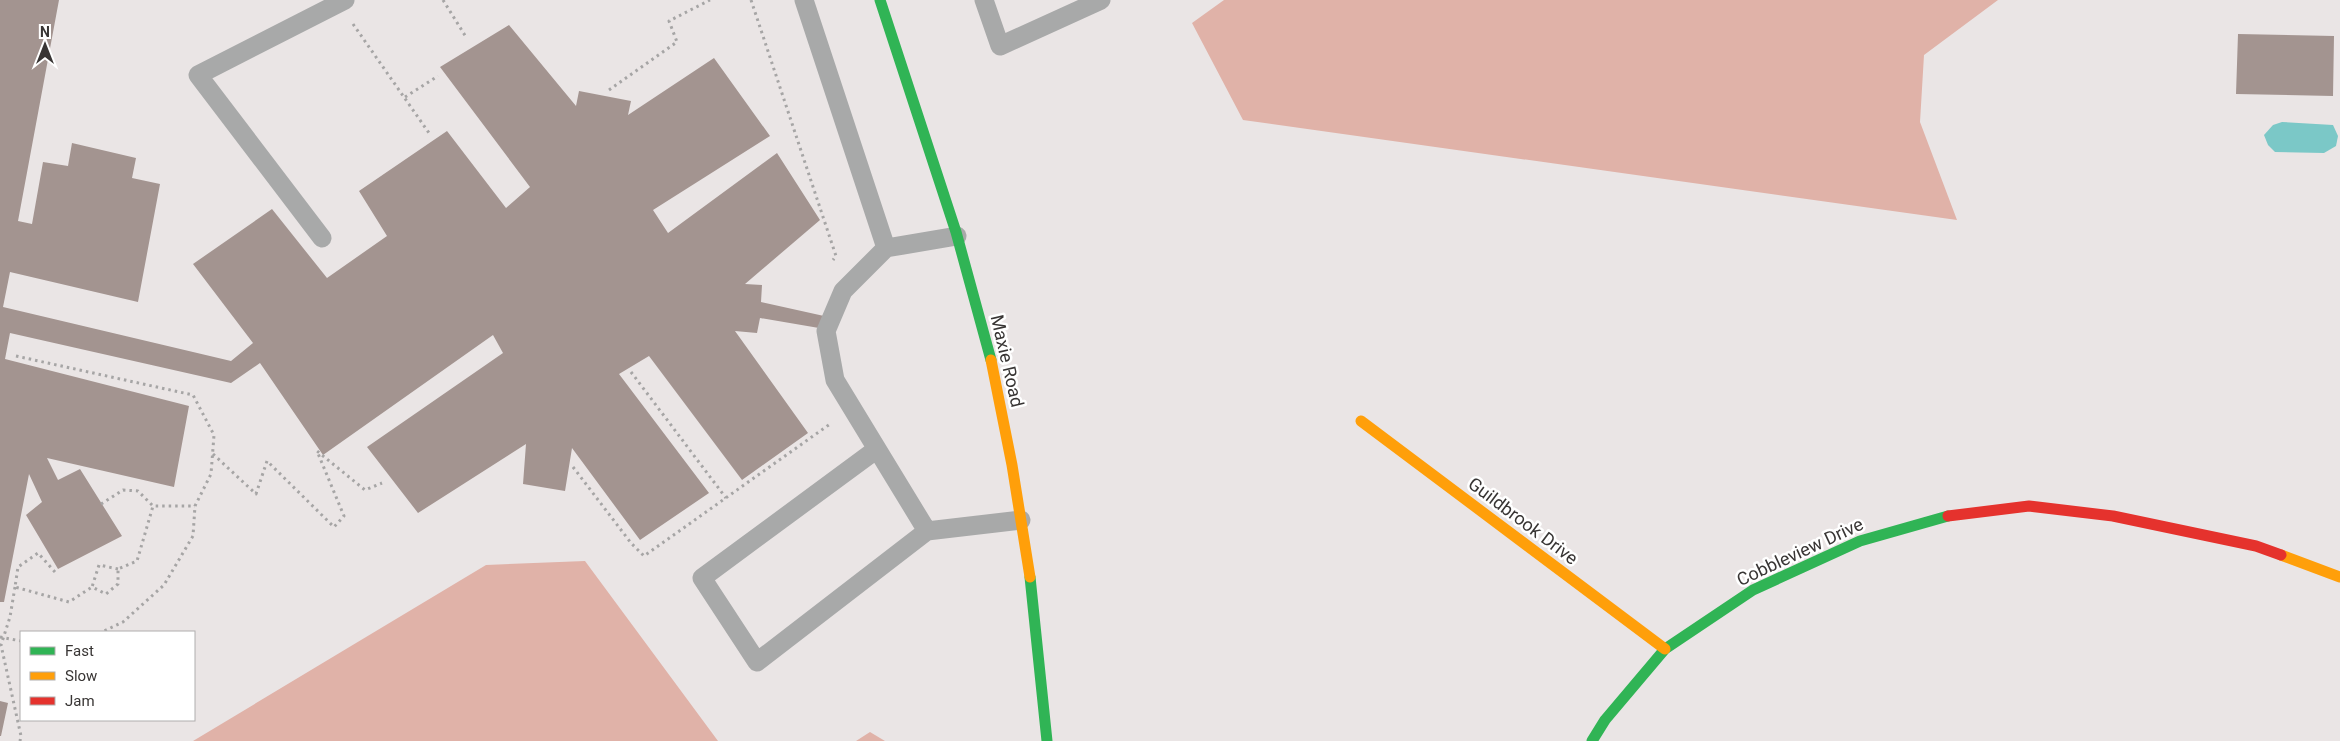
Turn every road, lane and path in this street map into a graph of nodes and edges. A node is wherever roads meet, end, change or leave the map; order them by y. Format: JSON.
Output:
{"nodes":[{"id":1,"x":443,"y":0,"type":"edge"},
{"id":2,"x":710,"y":0,"type":"edge"},
{"id":3,"x":751,"y":0,"type":"edge"},
{"id":4,"x":804,"y":0,"type":"edge"},
{"id":5,"x":880,"y":0,"type":"edge"},
{"id":6,"x":984,"y":0,"type":"edge"},
{"id":7,"x":1101,"y":0,"type":"edge"},
{"id":8,"x":342,"y":2,"type":"edge"},
{"id":9,"x":466,"y":37,"type":"dead end"},
{"id":10,"x":438,"y":76,"type":"dead end"},
{"id":11,"x":610,"y":90,"type":"dead end"},
{"id":12,"x":404,"y":97,"type":"junction"},
{"id":13,"x":430,"y":133,"type":"dead end"},
{"id":14,"x":957,"y":236,"type":"junction"},
{"id":15,"x":322,"y":238,"type":"dead end"},
{"id":16,"x":886,"y":248,"type":"junction"},
{"id":17,"x":831,"y":263,"type":"dead end"},
{"id":18,"x":16,"y":356,"type":"dead end"},
{"id":19,"x":631,"y":372,"type":"dead end"},
{"id":20,"x":834,"y":421,"type":"dead end"},
{"id":21,"x":1361,"y":421,"type":"dead end"},
{"id":22,"x":877,"y":449,"type":"junction"},
{"id":23,"x":212,"y":454,"type":"junction"},
{"id":24,"x":573,"y":467,"type":"dead end"},
{"id":25,"x":382,"y":483,"type":"dead end"},
{"id":26,"x":726,"y":498,"type":"junction"},
{"id":27,"x":101,"y":504,"type":"dead end"},
{"id":28,"x":153,"y":506,"type":"junction"},
{"id":29,"x":195,"y":506,"type":"junction"},
{"id":30,"x":1021,"y":520,"type":"junction"},
{"id":31,"x":927,"y":531,"type":"junction"},
{"id":32,"x":118,"y":569,"type":"junction"},
{"id":33,"x":55,"y":572,"type":"dead end"},
{"id":34,"x":2340,"y":577,"type":"edge"},
{"id":35,"x":15,"y":587,"type":"junction"},
{"id":36,"x":92,"y":587,"type":"junction"},
{"id":37,"x":104,"y":631,"type":"edge"},
{"id":38,"x":2,"y":637,"type":"edge"},
{"id":39,"x":20,"y":641,"type":"edge"},
{"id":40,"x":1664,"y":649,"type":"junction"},
{"id":41,"x":20,"y":741,"type":"edge"},
{"id":42,"x":1048,"y":741,"type":"edge"},
{"id":43,"x":1592,"y":741,"type":"edge"}],
"edges":[{"from":1,"to":9,"type":"path"},
{"from":2,"to":11,"type":"path"},
{"from":3,"to":17,"type":"path"},
{"from":4,"to":16,"type":"lane"},
{"from":5,"to":14,"type":"street","name":"Maxie Road"},
{"from":6,"to":7,"type":"lane"},
{"from":8,"to":12,"type":"path"},
{"from":8,"to":15,"type":"lane"},
{"from":10,"to":12,"type":"path"},
{"from":12,"to":13,"type":"path"},
{"from":14,"to":16,"type":"lane"},
{"from":14,"to":30,"type":"street","name":"Maxie Road"},
{"from":16,"to":22,"type":"lane"},
{"from":18,"to":23,"type":"path"},
{"from":19,"to":26,"type":"path"},
{"from":20,"to":26,"type":"path"},
{"from":21,"to":40,"type":"street","name":"Guildbrook Drive"},
{"from":22,"to":31,"type":"lane"},
{"from":22,"to":31,"type":"lane"},
{"from":23,"to":25,"type":"path"},
{"from":23,"to":29,"type":"path"},
{"from":24,"to":26,"type":"path"},
{"from":27,"to":28,"type":"path"},
{"from":28,"to":29,"type":"path"},
{"from":28,"to":32,"type":"path"},
{"from":29,"to":37,"type":"path"},
{"from":30,"to":31,"type":"lane"},
{"from":30,"to":42,"type":"street","name":"Maxie Road"},
{"from":32,"to":36,"type":"path"},
{"from":32,"to":36,"type":"path"},
{"from":33,"to":35,"type":"path"},
{"from":34,"to":40,"type":"street","name":"Cobbleview Drive"},
{"from":35,"to":36,"type":"path"},
{"from":35,"to":38,"type":"path"},
{"from":38,"to":39,"type":"path"},
{"from":38,"to":41,"type":"path"},
{"from":40,"to":43,"type":"street","name":"Cobbleview Drive"}]}
